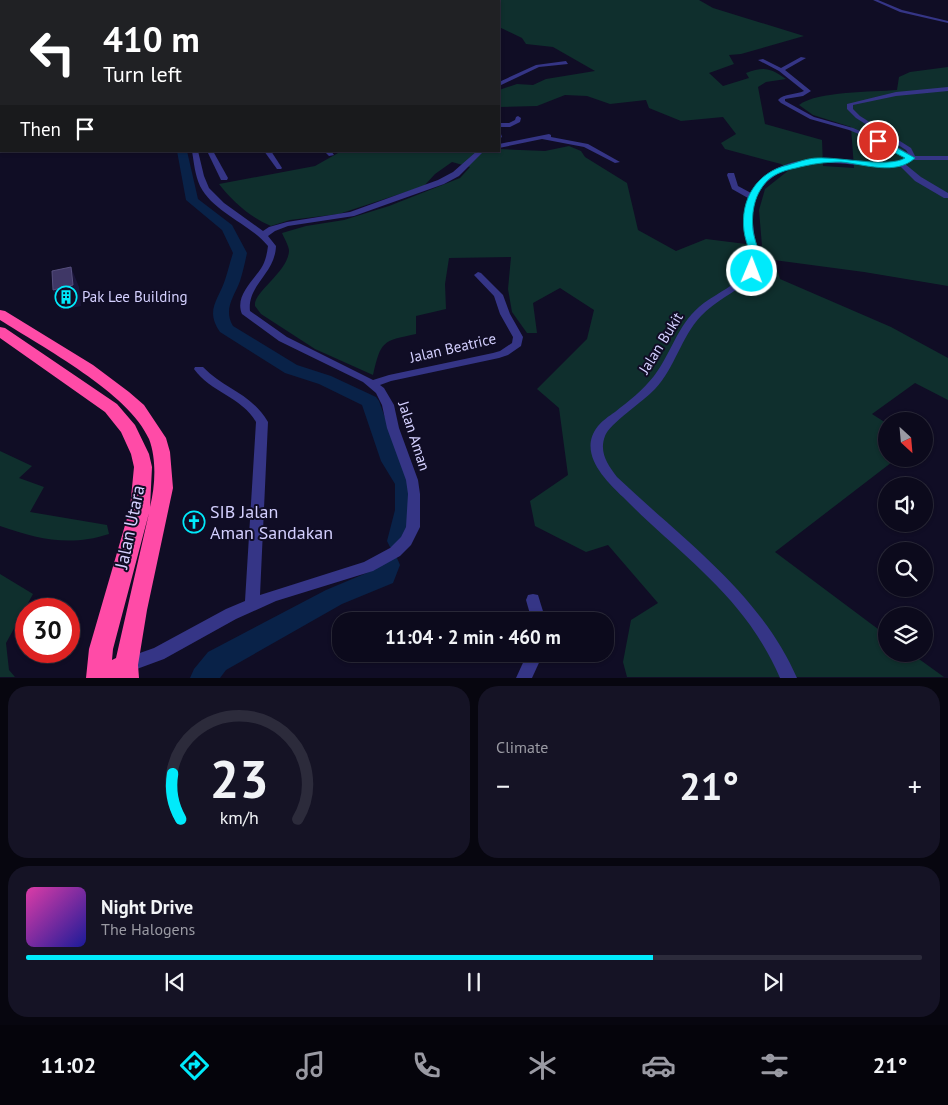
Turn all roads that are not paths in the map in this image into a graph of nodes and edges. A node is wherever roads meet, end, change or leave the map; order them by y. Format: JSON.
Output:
{"nodes":[{"id":1,"x":875,"y":0,"type":"edge"},
{"id":2,"x":948,"y":22,"type":"edge"},
{"id":3,"x":803,"y":58,"type":"dead end"},
{"id":4,"x":761,"y":60,"type":"dead end"},
{"id":5,"x":566,"y":64,"type":"dead end"},
{"id":6,"x":781,"y":70,"type":"junction"},
{"id":7,"x":500,"y":84,"type":"edge"},
{"id":8,"x":948,"y":89,"type":"edge"},
{"id":9,"x":518,"y":118,"type":"dead end"},
{"id":10,"x":500,"y":125,"type":"edge"},
{"id":11,"x":572,"y":135,"type":"dead end"},
{"id":12,"x":544,"y":138,"type":"junction"},
{"id":13,"x":500,"y":146,"type":"edge"},
{"id":14,"x":195,"y":152,"type":"edge"},
{"id":15,"x":211,"y":152,"type":"edge"},
{"id":16,"x":268,"y":152,"type":"edge"},
{"id":17,"x":480,"y":152,"type":"edge"},
{"id":18,"x":911,"y":158,"type":"junction"},
{"id":19,"x":948,"y":158,"type":"edge"},
{"id":20,"x":617,"y":162,"type":"dead end"},
{"id":21,"x":901,"y":164,"type":"junction"},
{"id":22,"x":279,"y":168,"type":"dead end"},
{"id":23,"x":731,"y":175,"type":"dead end"},
{"id":24,"x":224,"y":178,"type":"dead end"},
{"id":25,"x":752,"y":196,"type":"junction"},
{"id":26,"x":947,"y":196,"type":"edge"},
{"id":27,"x":262,"y":235,"type":"junction"},
{"id":28,"x":478,"y":275,"type":"dead end"},
{"id":29,"x":0,"y":314,"type":"edge"},
{"id":30,"x":0,"y":331,"type":"edge"},
{"id":31,"x":200,"y":369,"type":"dead end"},
{"id":32,"x":372,"y":384,"type":"junction"},
{"id":33,"x":533,"y":600,"type":"dead end"},
{"id":34,"x":252,"y":606,"type":"junction"},
{"id":35,"x":536,"y":612,"type":"edge"},
{"id":36,"x":531,"y":662,"type":"edge"},
{"id":37,"x":121,"y":673,"type":"edge"},
{"id":38,"x":98,"y":678,"type":"edge"},
{"id":39,"x":524,"y":678,"type":"edge"},
{"id":40,"x":790,"y":678,"type":"edge"}],
"edges":[{"from":1,"to":2,"type":"street"},
{"from":3,"to":6,"type":"street"},
{"from":4,"to":6,"type":"street"},
{"from":5,"to":7,"type":"street"},
{"from":6,"to":18,"type":"street"},
{"from":8,"to":18,"type":"street"},
{"from":9,"to":10,"type":"street"},
{"from":11,"to":12,"type":"street"},
{"from":12,"to":13,"type":"street"},
{"from":12,"to":20,"type":"street"},
{"from":14,"to":27,"type":"street","name":"Jalan Aman"},
{"from":15,"to":24,"type":"street"},
{"from":16,"to":22,"type":"street"},
{"from":17,"to":27,"type":"street"},
{"from":18,"to":19,"type":"street"},
{"from":18,"to":21,"type":"street"},
{"from":21,"to":25,"type":"street"},
{"from":21,"to":26,"type":"street"},
{"from":23,"to":25,"type":"street"},
{"from":25,"to":40,"type":"street","name":"Jalan Bukit"},
{"from":27,"to":32,"type":"street","name":"Jalan Aman"},
{"from":28,"to":32,"type":"street","name":"Jalan Beatrice"},
{"from":29,"to":37,"type":"highway","name":"Jalan Utara"},
{"from":30,"to":38,"type":"highway","name":"Jalan Utara"},
{"from":31,"to":34,"type":"street"},
{"from":32,"to":34,"type":"street","name":"Jalan Aman"},
{"from":33,"to":35,"type":"street"},
{"from":34,"to":37,"type":"street","name":"Jalan Aman"},
{"from":36,"to":39,"type":"street"}]}
